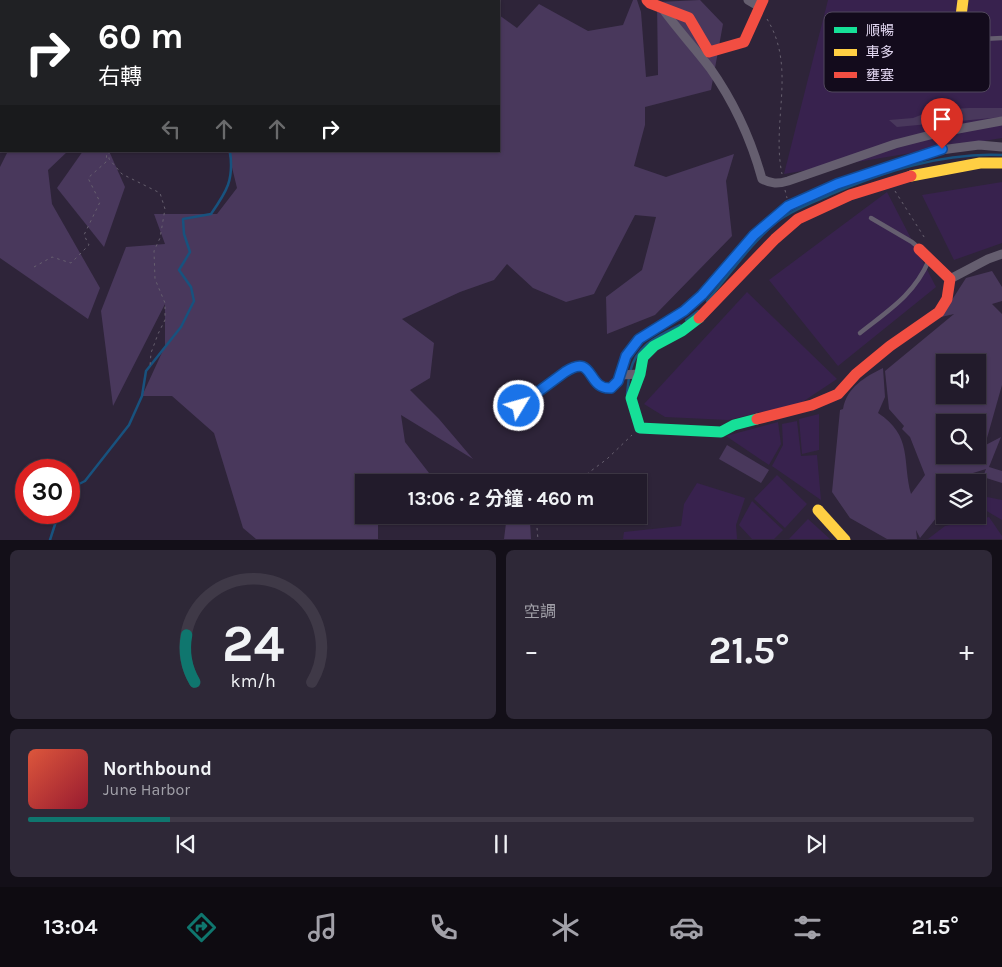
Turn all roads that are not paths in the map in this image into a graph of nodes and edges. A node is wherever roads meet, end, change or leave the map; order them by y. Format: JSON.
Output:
{"nodes":[{"id":1,"x":647,"y":0,"type":"edge"},
{"id":2,"x":656,"y":0,"type":"edge"},
{"id":3,"x":748,"y":0,"type":"edge"},
{"id":4,"x":761,"y":4,"type":"edge"},
{"id":5,"x":1002,"y":121,"type":"edge"},
{"id":6,"x":1002,"y":147,"type":"edge"},
{"id":7,"x":1002,"y":163,"type":"edge"},
{"id":8,"x":871,"y":218,"type":"dead end"},
{"id":9,"x":926,"y":251,"type":"junction"},
{"id":10,"x":1002,"y":254,"type":"edge"},
{"id":11,"x":950,"y":279,"type":"junction"},
{"id":12,"x":860,"y":333,"type":"dead end"},
{"id":13,"x":629,"y":374,"type":"junction"},
{"id":14,"x":519,"y":406,"type":"dead end"},
{"id":15,"x":818,"y":510,"type":"dead end"},
{"id":16,"x":845,"y":540,"type":"edge"}],
"edges":[{"from":1,"to":4,"type":"street"},
{"from":2,"to":5,"type":"street"},
{"from":3,"to":4,"type":"street"},
{"from":6,"to":13,"type":"street"},
{"from":7,"to":13,"type":"street"},
{"from":8,"to":9,"type":"lane"},
{"from":9,"to":11,"type":"street"},
{"from":9,"to":12,"type":"lane"},
{"from":10,"to":11,"type":"street"},
{"from":11,"to":13,"type":"street"},
{"from":13,"to":14,"type":"street"},
{"from":15,"to":16,"type":"street"}]}
